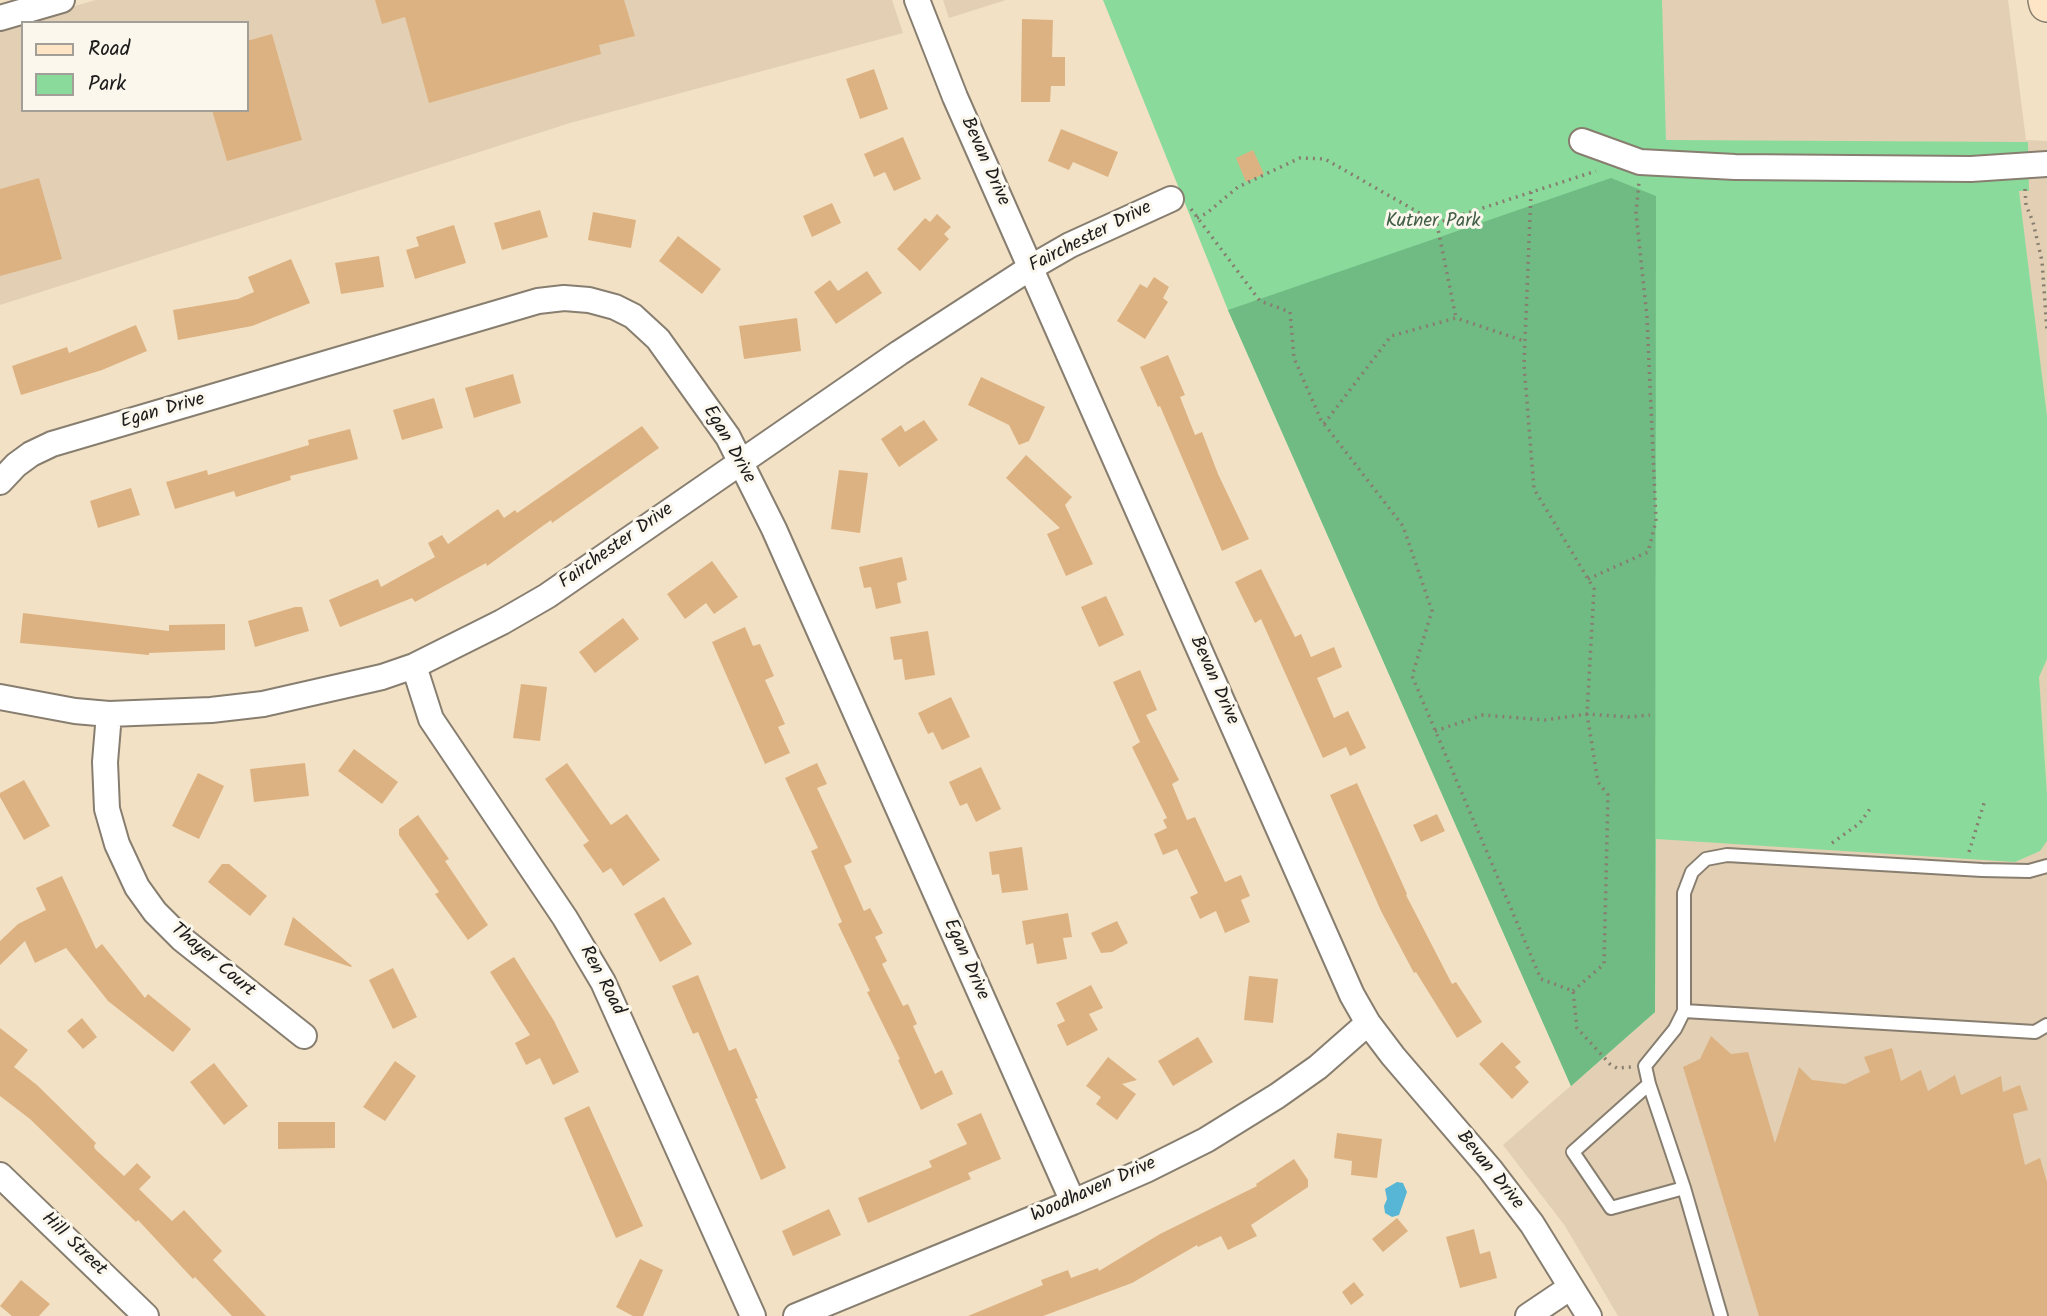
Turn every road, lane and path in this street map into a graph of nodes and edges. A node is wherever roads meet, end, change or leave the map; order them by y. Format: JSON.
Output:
{"nodes":[{"id":1,"x":62,"y":0,"type":"edge"},
{"id":2,"x":917,"y":0,"type":"edge"},
{"id":3,"x":0,"y":18,"type":"edge"},
{"id":4,"x":1583,"y":141,"type":"dead end"},
{"id":5,"x":1636,"y":161,"type":"junction"},
{"id":6,"x":2047,"y":164,"type":"edge"},
{"id":7,"x":2025,"y":186,"type":"dead end"},
{"id":8,"x":1531,"y":192,"type":"junction"},
{"id":9,"x":1171,"y":199,"type":"joint"},
{"id":10,"x":1197,"y":218,"type":"junction"},
{"id":11,"x":1437,"y":223,"type":"junction"},
{"id":12,"x":1030,"y":268,"type":"junction"},
{"id":13,"x":1456,"y":318,"type":"junction"},
{"id":14,"x":2047,"y":331,"type":"edge"},
{"id":15,"x":1525,"y":341,"type":"junction"},
{"id":16,"x":1324,"y":424,"type":"junction"},
{"id":17,"x":740,"y":462,"type":"junction"},
{"id":18,"x":0,"y":482,"type":"edge"},
{"id":19,"x":1588,"y":579,"type":"junction"},
{"id":20,"x":414,"y":666,"type":"junction"},
{"id":21,"x":0,"y":697,"type":"edge"},
{"id":22,"x":109,"y":714,"type":"junction"},
{"id":23,"x":1587,"y":714,"type":"junction"},
{"id":24,"x":1650,"y":715,"type":"dead end"},
{"id":25,"x":1435,"y":731,"type":"junction"},
{"id":26,"x":1984,"y":803,"type":"dead end"},
{"id":27,"x":1872,"y":806,"type":"dead end"},
{"id":28,"x":1844,"y":846,"type":"dead end"},
{"id":29,"x":1966,"y":852,"type":"dead end"},
{"id":30,"x":2047,"y":866,"type":"edge"},
{"id":31,"x":1573,"y":991,"type":"junction"},
{"id":32,"x":1684,"y":1011,"type":"junction"},
{"id":33,"x":1368,"y":1023,"type":"junction"},
{"id":34,"x":2047,"y":1025,"type":"edge"},
{"id":35,"x":304,"y":1036,"type":"dead end"},
{"id":36,"x":1645,"y":1066,"type":"junction"},
{"id":37,"x":1649,"y":1084,"type":"junction"},
{"id":38,"x":0,"y":1175,"type":"edge"},
{"id":39,"x":1684,"y":1188,"type":"junction"},
{"id":40,"x":1073,"y":1202,"type":"junction"},
{"id":41,"x":1571,"y":1287,"type":"junction"},
{"id":42,"x":146,"y":1316,"type":"edge"},
{"id":43,"x":753,"y":1316,"type":"edge"},
{"id":44,"x":796,"y":1316,"type":"edge"},
{"id":45,"x":1528,"y":1316,"type":"edge"},
{"id":46,"x":1588,"y":1316,"type":"edge"},
{"id":47,"x":1721,"y":1316,"type":"edge"}],
"edges":[{"from":1,"to":3,"type":"street"},
{"from":2,"to":12,"type":"street","name":"Bevan Drive"},
{"from":4,"to":5,"type":"street"},
{"from":5,"to":6,"type":"street"},
{"from":5,"to":8,"type":"path"},
{"from":5,"to":19,"type":"path"},
{"from":7,"to":14,"type":"path"},
{"from":8,"to":11,"type":"path"},
{"from":8,"to":15,"type":"path"},
{"from":9,"to":10,"type":"path"},
{"from":9,"to":12,"type":"street","name":"Fairchester Drive"},
{"from":10,"to":11,"type":"path"},
{"from":10,"to":16,"type":"path"},
{"from":11,"to":13,"type":"path"},
{"from":12,"to":17,"type":"street","name":"Fairchester Drive"},
{"from":12,"to":33,"type":"street","name":"Bevan Drive"},
{"from":13,"to":15,"type":"path"},
{"from":13,"to":16,"type":"path"},
{"from":15,"to":19,"type":"path"},
{"from":16,"to":25,"type":"path"},
{"from":17,"to":18,"type":"street","name":"Egan Drive"},
{"from":17,"to":20,"type":"street","name":"Fairchester Drive"},
{"from":17,"to":40,"type":"street","name":"Egan Drive"},
{"from":19,"to":23,"type":"path"},
{"from":20,"to":22,"type":"street","name":"Fairchester Drive"},
{"from":20,"to":43,"type":"street","name":"Ren Road"},
{"from":21,"to":22,"type":"street","name":"Fairchester Drive"},
{"from":22,"to":35,"type":"street","name":"Thayer Court"},
{"from":23,"to":24,"type":"path"},
{"from":23,"to":25,"type":"path"},
{"from":23,"to":31,"type":"path"},
{"from":25,"to":31,"type":"path"},
{"from":26,"to":29,"type":"path"},
{"from":27,"to":28,"type":"path"},
{"from":30,"to":32,"type":"lane"},
{"from":31,"to":36,"type":"path"},
{"from":32,"to":34,"type":"lane"},
{"from":32,"to":36,"type":"lane"},
{"from":33,"to":40,"type":"street","name":"Woodhaven Drive"},
{"from":33,"to":41,"type":"street","name":"Bevan Drive"},
{"from":36,"to":37,"type":"lane"},
{"from":37,"to":39,"type":"lane"},
{"from":37,"to":39,"type":"lane"},
{"from":38,"to":42,"type":"street","name":"Hill Street"},
{"from":39,"to":47,"type":"lane"},
{"from":40,"to":44,"type":"street","name":"Woodhaven Drive"},
{"from":41,"to":45,"type":"street"},
{"from":41,"to":46,"type":"street","name":"Bevan Drive"}]}
